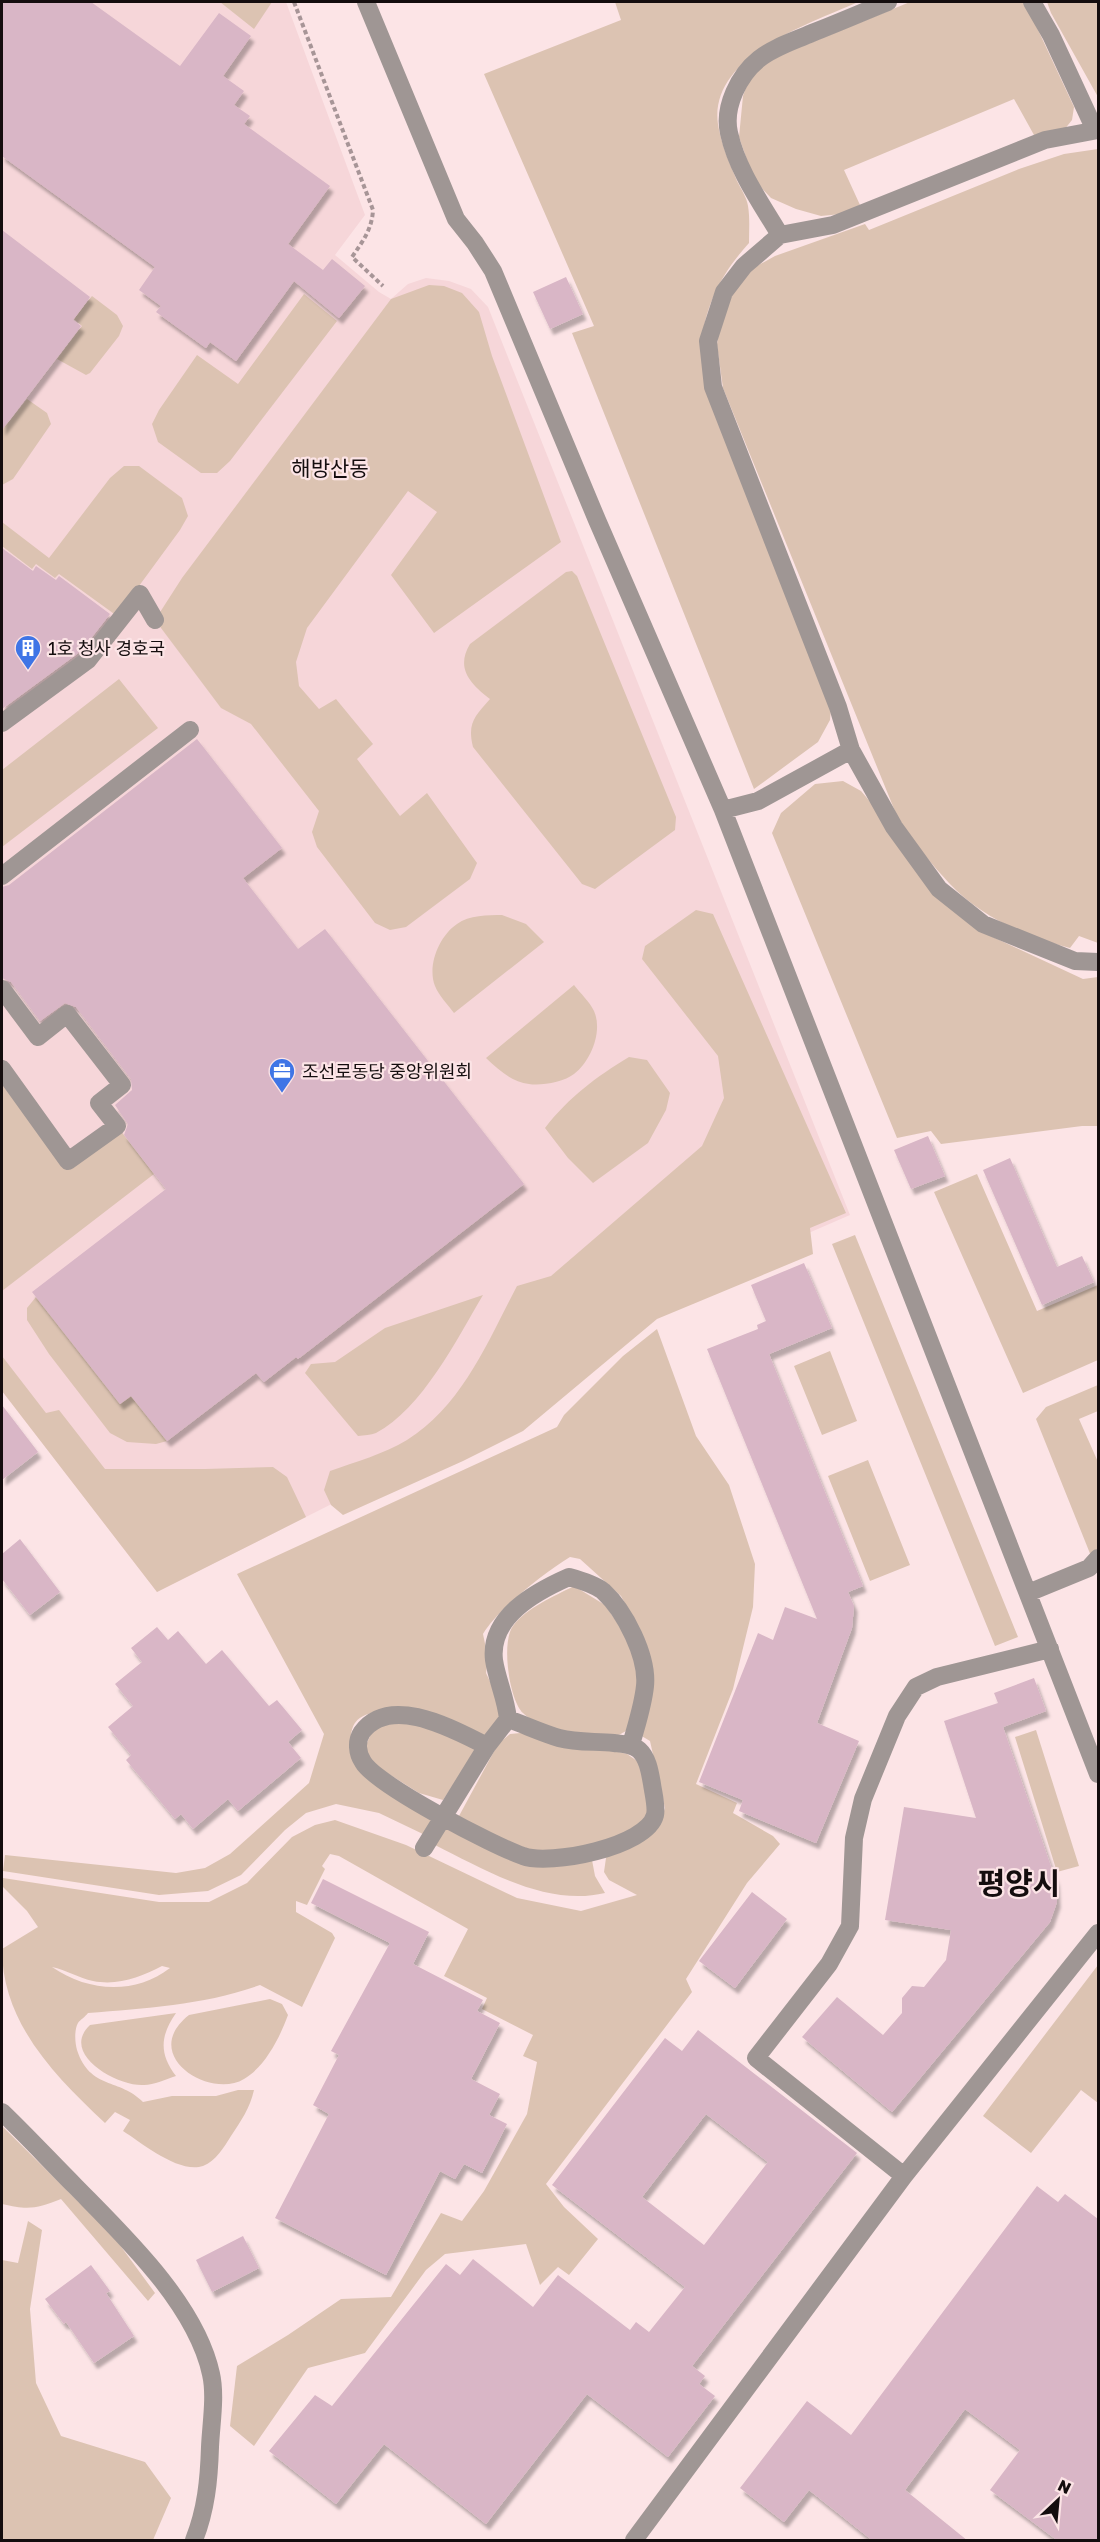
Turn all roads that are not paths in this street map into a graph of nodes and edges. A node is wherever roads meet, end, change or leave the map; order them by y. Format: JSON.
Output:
{"nodes":[{"id":1,"x":366,"y":2,"type":"edge"},
{"id":2,"x":888,"y":2,"type":"edge"},
{"id":3,"x":1032,"y":2,"type":"edge"},
{"id":4,"x":1096,"y":130,"type":"edge"},
{"id":5,"x":780,"y":235,"type":"junction"},
{"id":6,"x":156,"y":620,"type":"dead end"},
{"id":7,"x":2,"y":723,"type":"edge"},
{"id":8,"x":190,"y":730,"type":"dead end"},
{"id":9,"x":851,"y":750,"type":"junction"},
{"id":10,"x":723,"y":810,"type":"junction"},
{"id":11,"x":2,"y":876,"type":"edge"},
{"id":12,"x":1098,"y":962,"type":"edge"},
{"id":13,"x":2,"y":989,"type":"edge"},
{"id":14,"x":2,"y":1069,"type":"edge"},
{"id":15,"x":1098,"y":1558,"type":"edge"},
{"id":16,"x":1028,"y":1593,"type":"junction"},
{"id":17,"x":1050,"y":1649,"type":"junction"},
{"id":18,"x":508,"y":1719,"type":"junction"},
{"id":19,"x":631,"y":1745,"type":"junction"},
{"id":20,"x":487,"y":1746,"type":"junction"},
{"id":21,"x":1098,"y":1774,"type":"edge"},
{"id":22,"x":444,"y":1817,"type":"junction"},
{"id":23,"x":424,"y":1848,"type":"dead end"},
{"id":24,"x":1098,"y":1933,"type":"edge"},
{"id":25,"x":2,"y":2112,"type":"edge"},
{"id":26,"x":904,"y":2176,"type":"junction"},
{"id":27,"x":194,"y":2541,"type":"edge"},
{"id":28,"x":634,"y":2541,"type":"edge"}],
"edges":[{"from":1,"to":10,"type":"street"},
{"from":2,"to":5,"type":"street"},
{"from":3,"to":4,"type":"street"},
{"from":4,"to":5,"type":"street"},
{"from":5,"to":9,"type":"street"},
{"from":6,"to":7,"type":"street"},
{"from":8,"to":11,"type":"street"},
{"from":9,"to":10,"type":"street"},
{"from":9,"to":12,"type":"street"},
{"from":10,"to":16,"type":"street"},
{"from":13,"to":14,"type":"street"},
{"from":15,"to":16,"type":"street"},
{"from":16,"to":17,"type":"street"},
{"from":17,"to":21,"type":"street"},
{"from":17,"to":26,"type":"street"},
{"from":18,"to":19,"type":"street"},
{"from":18,"to":19,"type":"street"},
{"from":18,"to":20,"type":"street"},
{"from":19,"to":22,"type":"street"},
{"from":20,"to":22,"type":"street"},
{"from":20,"to":22,"type":"street"},
{"from":22,"to":23,"type":"street"},
{"from":24,"to":26,"type":"street"},
{"from":25,"to":27,"type":"street"},
{"from":26,"to":28,"type":"street"}]}
